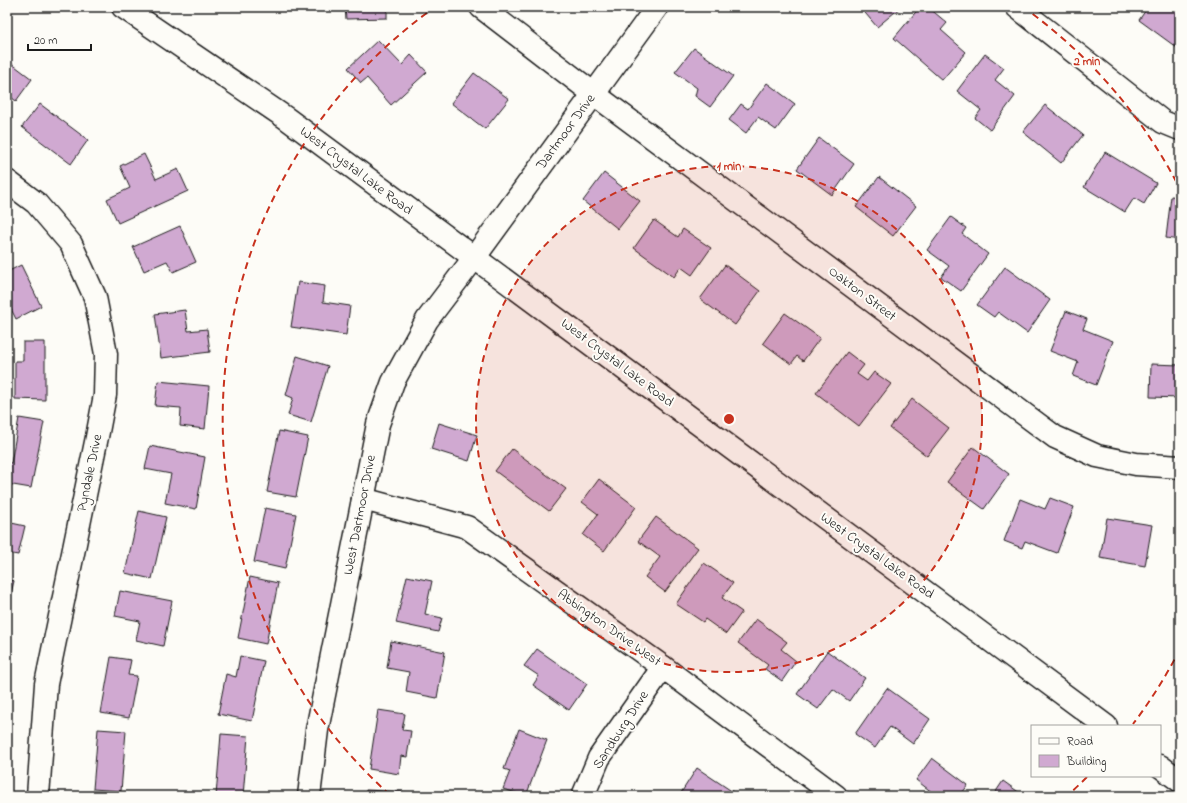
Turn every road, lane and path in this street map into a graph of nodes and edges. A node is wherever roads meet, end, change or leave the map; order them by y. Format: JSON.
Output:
{"nodes":[{"id":1,"x":123,"y":7,"type":"edge"},
{"id":2,"x":481,"y":7,"type":"edge"},
{"id":3,"x":657,"y":7,"type":"edge"},
{"id":4,"x":1017,"y":7,"type":"edge"},
{"id":5,"x":594,"y":94,"type":"junction"},
{"id":6,"x":1180,"y":129,"type":"edge"},
{"id":7,"x":7,"y":181,"type":"edge"},
{"id":8,"x":474,"y":258,"type":"junction"},
{"id":9,"x":1180,"y":467,"type":"edge"},
{"id":10,"x":363,"y":499,"type":"junction"},
{"id":11,"x":663,"y":667,"type":"junction"},
{"id":12,"x":1105,"y":725,"type":"edge"},
{"id":13,"x":1161,"y":767,"type":"edge"},
{"id":14,"x":1180,"y":781,"type":"edge"},
{"id":15,"x":38,"y":796,"type":"edge"},
{"id":16,"x":309,"y":796,"type":"edge"},
{"id":17,"x":583,"y":796,"type":"edge"},
{"id":18,"x":836,"y":796,"type":"edge"}],
"edges":[{"from":1,"to":8,"type":"street","name":"West Crystal Lake Road"},
{"from":2,"to":5,"type":"street","name":"Oakton Street"},
{"from":3,"to":5,"type":"street","name":"Dartmoor Drive"},
{"from":4,"to":6,"type":"street"},
{"from":5,"to":8,"type":"street","name":"Dartmoor Drive"},
{"from":5,"to":9,"type":"street","name":"Oakton Street"},
{"from":7,"to":15,"type":"street","name":"Pyndale Drive"},
{"from":8,"to":10,"type":"street","name":"West Dartmoor Drive"},
{"from":8,"to":12,"type":"street","name":"West Crystal Lake Road"},
{"from":10,"to":11,"type":"street","name":"Abbington Drive West"},
{"from":10,"to":16,"type":"street","name":"West Dartmoor Drive"},
{"from":11,"to":17,"type":"street","name":"Sandburg Drive"},
{"from":11,"to":18,"type":"street","name":"Abbington Drive West"},
{"from":13,"to":14,"type":"street"}]}
